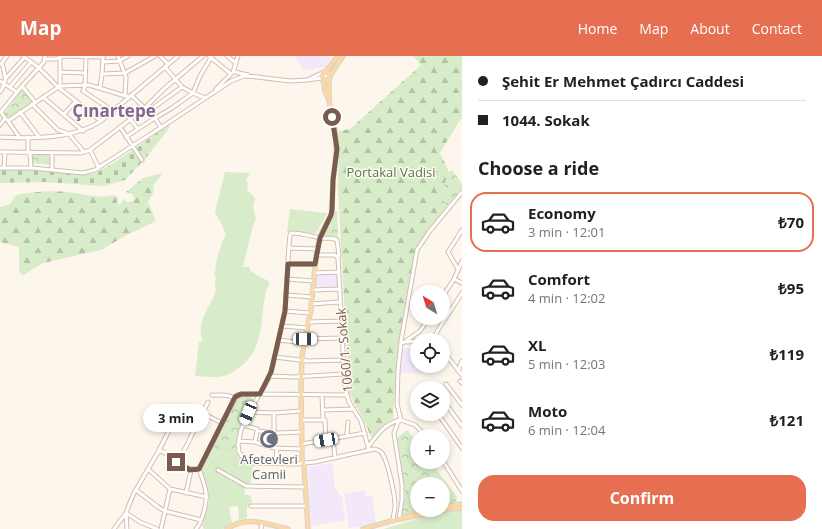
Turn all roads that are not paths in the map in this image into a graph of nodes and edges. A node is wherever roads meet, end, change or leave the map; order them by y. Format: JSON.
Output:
{"nodes":[{"id":1,"x":7,"y":56,"type":"edge"},
{"id":2,"x":25,"y":56,"type":"edge"},
{"id":3,"x":118,"y":56,"type":"edge"},
{"id":4,"x":128,"y":56,"type":"edge"},
{"id":5,"x":155,"y":56,"type":"edge"},
{"id":6,"x":160,"y":56,"type":"edge"},
{"id":7,"x":178,"y":56,"type":"edge"},
{"id":8,"x":203,"y":56,"type":"edge"},
{"id":9,"x":227,"y":56,"type":"edge"},
{"id":10,"x":238,"y":56,"type":"edge"},
{"id":11,"x":338,"y":56,"type":"edge"},
{"id":12,"x":344,"y":56,"type":"edge"},
{"id":13,"x":45,"y":57,"type":"edge"},
{"id":14,"x":60,"y":57,"type":"edge"},
{"id":15,"x":86,"y":57,"type":"junction"},
{"id":16,"x":104,"y":57,"type":"edge"},
{"id":17,"x":210,"y":57,"type":"edge"},
{"id":18,"x":119,"y":61,"type":"junction"},
{"id":19,"x":31,"y":62,"type":"junction"},
{"id":20,"x":103,"y":62,"type":"junction"},
{"id":21,"x":236,"y":63,"type":"junction"},
{"id":22,"x":1,"y":64,"type":"edge"},
{"id":23,"x":168,"y":64,"type":"junction"},
{"id":24,"x":164,"y":67,"type":"junction"},
{"id":25,"x":38,"y":68,"type":"junction"},
{"id":26,"x":60,"y":72,"type":"junction"},
{"id":27,"x":325,"y":72,"type":"junction"},
{"id":28,"x":85,"y":73,"type":"junction"},
{"id":29,"x":124,"y":73,"type":"junction"},
{"id":30,"x":233,"y":73,"type":"junction"},
{"id":31,"x":102,"y":74,"type":"junction"},
{"id":32,"x":258,"y":77,"type":"junction"},
{"id":33,"x":330,"y":77,"type":"junction"},
{"id":34,"x":6,"y":78,"type":"junction"},
{"id":35,"x":235,"y":78,"type":"junction"},
{"id":36,"x":175,"y":79,"type":"junction"},
{"id":37,"x":323,"y":79,"type":"junction"},
{"id":38,"x":307,"y":80,"type":"junction"},
{"id":39,"x":0,"y":81,"type":"edge"},
{"id":40,"x":5,"y":85,"type":"junction"},
{"id":41,"x":22,"y":86,"type":"junction"},
{"id":42,"x":59,"y":86,"type":"junction"},
{"id":43,"x":85,"y":86,"type":"junction"},
{"id":44,"x":10,"y":87,"type":"junction"},
{"id":45,"x":182,"y":87,"type":"junction"},
{"id":46,"x":100,"y":88,"type":"junction"},
{"id":47,"x":0,"y":92,"type":"edge"},
{"id":48,"x":17,"y":92,"type":"junction"},
{"id":49,"x":194,"y":93,"type":"junction"},
{"id":50,"x":211,"y":95,"type":"junction"},
{"id":51,"x":128,"y":96,"type":"junction"},
{"id":52,"x":43,"y":97,"type":"junction"},
{"id":53,"x":205,"y":98,"type":"junction"},
{"id":54,"x":76,"y":101,"type":"junction"},
{"id":55,"x":329,"y":101,"type":"junction"},
{"id":56,"x":34,"y":103,"type":"junction"},
{"id":57,"x":120,"y":106,"type":"junction"},
{"id":58,"x":145,"y":108,"type":"junction"},
{"id":59,"x":113,"y":111,"type":"junction"},
{"id":60,"x":149,"y":111,"type":"junction"},
{"id":61,"x":1,"y":112,"type":"edge"},
{"id":62,"x":20,"y":112,"type":"junction"},
{"id":63,"x":64,"y":114,"type":"junction"},
{"id":64,"x":155,"y":118,"type":"junction"},
{"id":65,"x":6,"y":120,"type":"junction"},
{"id":66,"x":131,"y":120,"type":"junction"},
{"id":67,"x":101,"y":121,"type":"junction"},
{"id":68,"x":0,"y":125,"type":"edge"},
{"id":69,"x":120,"y":127,"type":"junction"},
{"id":70,"x":161,"y":128,"type":"junction"},
{"id":71,"x":138,"y":129,"type":"junction"},
{"id":72,"x":83,"y":131,"type":"junction"},
{"id":73,"x":69,"y":134,"type":"junction"},
{"id":74,"x":0,"y":137,"type":"edge"},
{"id":75,"x":28,"y":137,"type":"junction"},
{"id":76,"x":39,"y":137,"type":"junction"},
{"id":77,"x":126,"y":137,"type":"junction"},
{"id":78,"x":20,"y":138,"type":"junction"},
{"id":79,"x":132,"y":146,"type":"junction"},
{"id":80,"x":90,"y":150,"type":"junction"},
{"id":81,"x":0,"y":152,"type":"edge"},
{"id":82,"x":6,"y":152,"type":"junction"},
{"id":83,"x":84,"y":152,"type":"junction"},
{"id":84,"x":29,"y":153,"type":"junction"},
{"id":85,"x":52,"y":153,"type":"junction"},
{"id":86,"x":142,"y":160,"type":"dead end"},
{"id":87,"x":0,"y":168,"type":"edge"},
{"id":88,"x":4,"y":168,"type":"junction"},
{"id":89,"x":31,"y":168,"type":"junction"},
{"id":90,"x":99,"y":168,"type":"junction"},
{"id":91,"x":52,"y":170,"type":"junction"},
{"id":92,"x":462,"y":193,"type":"edge"},
{"id":93,"x":462,"y":230,"type":"edge"},
{"id":94,"x":320,"y":237,"type":"junction"},
{"id":95,"x":289,"y":248,"type":"junction"},
{"id":96,"x":317,"y":249,"type":"junction"},
{"id":97,"x":316,"y":255,"type":"junction"},
{"id":98,"x":338,"y":258,"type":"junction"},
{"id":99,"x":462,"y":261,"type":"edge"},
{"id":100,"x":288,"y":264,"type":"junction"},
{"id":101,"x":315,"y":264,"type":"junction"},
{"id":102,"x":458,"y":269,"type":"junction"},
{"id":103,"x":339,"y":272,"type":"junction"},
{"id":104,"x":314,"y":273,"type":"junction"},
{"id":105,"x":454,"y":278,"type":"junction"},
{"id":106,"x":287,"y":280,"type":"junction"},
{"id":107,"x":313,"y":281,"type":"junction"},
{"id":108,"x":462,"y":283,"type":"edge"},
{"id":109,"x":450,"y":285,"type":"edge"},
{"id":110,"x":312,"y":290,"type":"junction"},
{"id":111,"x":340,"y":290,"type":"junction"},
{"id":112,"x":462,"y":293,"type":"edge"},
{"id":113,"x":286,"y":295,"type":"junction"},
{"id":114,"x":312,"y":297,"type":"junction"},
{"id":115,"x":340,"y":302,"type":"junction"},
{"id":116,"x":311,"y":304,"type":"junction"},
{"id":117,"x":285,"y":311,"type":"junction"},
{"id":118,"x":310,"y":313,"type":"junction"},
{"id":119,"x":341,"y":321,"type":"junction"},
{"id":120,"x":308,"y":322,"type":"junction"},
{"id":121,"x":424,"y":325,"type":"edge"},
{"id":122,"x":282,"y":326,"type":"junction"},
{"id":123,"x":307,"y":328,"type":"junction"},
{"id":124,"x":437,"y":333,"type":"edge"},
{"id":125,"x":342,"y":338,"type":"junction"},
{"id":126,"x":279,"y":340,"type":"junction"},
{"id":127,"x":304,"y":341,"type":"junction"},
{"id":128,"x":410,"y":341,"type":"edge"},
{"id":129,"x":404,"y":343,"type":"junction"},
{"id":130,"x":400,"y":347,"type":"junction"},
{"id":131,"x":275,"y":357,"type":"junction"},
{"id":132,"x":301,"y":360,"type":"junction"},
{"id":133,"x":342,"y":360,"type":"junction"},
{"id":134,"x":450,"y":360,"type":"edge"},
{"id":135,"x":462,"y":361,"type":"edge"},
{"id":136,"x":458,"y":370,"type":"junction"},
{"id":137,"x":343,"y":374,"type":"junction"},
{"id":138,"x":462,"y":375,"type":"edge"},
{"id":139,"x":270,"y":376,"type":"junction"},
{"id":140,"x":301,"y":376,"type":"junction"},
{"id":141,"x":450,"y":389,"type":"edge"},
{"id":142,"x":260,"y":394,"type":"junction"},
{"id":143,"x":212,"y":395,"type":"dead end"},
{"id":144,"x":301,"y":395,"type":"junction"},
{"id":145,"x":322,"y":395,"type":"junction"},
{"id":146,"x":346,"y":395,"type":"junction"},
{"id":147,"x":235,"y":398,"type":"junction"},
{"id":148,"x":208,"y":402,"type":"dead end"},
{"id":149,"x":462,"y":405,"type":"edge"},
{"id":150,"x":354,"y":409,"type":"junction"},
{"id":151,"x":323,"y":410,"type":"junction"},
{"id":152,"x":450,"y":410,"type":"edge"},
{"id":153,"x":301,"y":411,"type":"junction"},
{"id":154,"x":249,"y":412,"type":"junction"},
{"id":155,"x":274,"y":413,"type":"junction"},
{"id":156,"x":202,"y":414,"type":"junction"},
{"id":157,"x":302,"y":420,"type":"junction"},
{"id":158,"x":323,"y":420,"type":"junction"},
{"id":159,"x":401,"y":420,"type":"junction"},
{"id":160,"x":443,"y":421,"type":"edge"},
{"id":161,"x":348,"y":422,"type":"dead end"},
{"id":162,"x":222,"y":423,"type":"junction"},
{"id":163,"x":243,"y":425,"type":"junction"},
{"id":164,"x":462,"y":426,"type":"edge"},
{"id":165,"x":420,"y":429,"type":"edge"},
{"id":166,"x":257,"y":431,"type":"junction"},
{"id":167,"x":274,"y":432,"type":"junction"},
{"id":168,"x":302,"y":432,"type":"junction"},
{"id":169,"x":365,"y":433,"type":"junction"},
{"id":170,"x":348,"y":435,"type":"junction"},
{"id":171,"x":333,"y":438,"type":"junction"},
{"id":172,"x":326,"y":440,"type":"junction"},
{"id":173,"x":239,"y":441,"type":"junction"},
{"id":174,"x":255,"y":442,"type":"junction"},
{"id":175,"x":302,"y":444,"type":"junction"},
{"id":176,"x":276,"y":448,"type":"junction"},
{"id":177,"x":462,"y":448,"type":"edge"},
{"id":178,"x":302,"y":449,"type":"junction"},
{"id":179,"x":369,"y":449,"type":"junction"},
{"id":180,"x":158,"y":452,"type":"junction"},
{"id":181,"x":335,"y":458,"type":"junction"},
{"id":182,"x":178,"y":463,"type":"junction"},
{"id":183,"x":276,"y":463,"type":"junction"},
{"id":184,"x":304,"y":463,"type":"junction"},
{"id":185,"x":148,"y":469,"type":"junction"},
{"id":186,"x":199,"y":469,"type":"junction"},
{"id":187,"x":448,"y":469,"type":"edge"},
{"id":188,"x":191,"y":470,"type":"junction"},
{"id":189,"x":218,"y":470,"type":"dead end"},
{"id":190,"x":306,"y":486,"type":"junction"},
{"id":191,"x":170,"y":489,"type":"junction"},
{"id":192,"x":136,"y":490,"type":"junction"},
{"id":193,"x":462,"y":491,"type":"edge"},
{"id":194,"x":393,"y":492,"type":"junction"},
{"id":195,"x":186,"y":493,"type":"junction"},
{"id":196,"x":402,"y":493,"type":"junction"},
{"id":197,"x":207,"y":497,"type":"junction"},
{"id":198,"x":462,"y":504,"type":"edge"},
{"id":199,"x":251,"y":506,"type":"dead end"},
{"id":200,"x":307,"y":506,"type":"junction"},
{"id":201,"x":450,"y":506,"type":"edge"},
{"id":202,"x":462,"y":508,"type":"edge"},
{"id":203,"x":165,"y":511,"type":"junction"},
{"id":204,"x":126,"y":513,"type":"junction"},
{"id":205,"x":410,"y":516,"type":"edge"},
{"id":206,"x":399,"y":519,"type":"junction"},
{"id":207,"x":201,"y":520,"type":"junction"},
{"id":208,"x":393,"y":521,"type":"junction"},
{"id":209,"x":262,"y":523,"type":"junction"},
{"id":210,"x":382,"y":527,"type":"edge"},
{"id":211,"x":199,"y":528,"type":"edge"},
{"id":212,"x":114,"y":529,"type":"edge"},
{"id":213,"x":127,"y":529,"type":"edge"},
{"id":214,"x":157,"y":529,"type":"edge"},
{"id":215,"x":161,"y":529,"type":"edge"},
{"id":216,"x":227,"y":529,"type":"edge"},
{"id":217,"x":261,"y":529,"type":"edge"},
{"id":218,"x":288,"y":529,"type":"edge"},
{"id":219,"x":308,"y":529,"type":"edge"},
{"id":220,"x":363,"y":529,"type":"edge"}],
"edges":[{"from":1,"to":22,"type":"street"},
{"from":2,"to":19,"type":"street"},
{"from":2,"to":34,"type":"street"},
{"from":3,"to":18,"type":"street"},
{"from":4,"to":18,"type":"street"},
{"from":5,"to":29,"type":"street"},
{"from":6,"to":23,"type":"street"},
{"from":7,"to":23,"type":"street"},
{"from":8,"to":36,"type":"street"},
{"from":9,"to":21,"type":"street"},
{"from":10,"to":21,"type":"street"},
{"from":11,"to":27,"type":"main road"},
{"from":12,"to":33,"type":"main road"},
{"from":13,"to":14,"type":"street"},
{"from":13,"to":25,"type":"street"},
{"from":14,"to":15,"type":"street"},
{"from":14,"to":26,"type":"street"},
{"from":15,"to":16,"type":"street"},
{"from":15,"to":28,"type":"street"},
{"from":16,"to":20,"type":"street"},
{"from":17,"to":30,"type":"street"},
{"from":17,"to":49,"type":"street"},
{"from":18,"to":20,"type":"street"},
{"from":18,"to":29,"type":"street"},
{"from":19,"to":25,"type":"street"},
{"from":19,"to":44,"type":"street"},
{"from":20,"to":31,"type":"street"},
{"from":21,"to":30,"type":"street"},
{"from":22,"to":34,"type":"street"},
{"from":23,"to":24,"type":"street"},
{"from":24,"to":36,"type":"street"},
{"from":24,"to":51,"type":"street"},
{"from":25,"to":41,"type":"street"},
{"from":25,"to":42,"type":"street"},
{"from":26,"to":28,"type":"street"},
{"from":26,"to":42,"type":"street"},
{"from":27,"to":33,"type":"main road"},
{"from":27,"to":37,"type":"main road"},
{"from":27,"to":38,"type":"street"},
{"from":28,"to":43,"type":"street"},
{"from":29,"to":31,"type":"street"},
{"from":29,"to":51,"type":"street"},
{"from":30,"to":32,"type":"street"},
{"from":30,"to":35,"type":"street"},
{"from":30,"to":50,"type":"street"},
{"from":31,"to":46,"type":"street"},
{"from":32,"to":35,"type":"street"},
{"from":32,"to":38,"type":"street"},
{"from":33,"to":37,"type":"main road"},
{"from":33,"to":55,"type":"main road"},
{"from":34,"to":40,"type":"street"},
{"from":35,"to":50,"type":"street"},
{"from":36,"to":45,"type":"street"},
{"from":36,"to":58,"type":"street"},
{"from":37,"to":38,"type":"street"},
{"from":37,"to":55,"type":"main road"},
{"from":39,"to":40,"type":"street"},
{"from":40,"to":44,"type":"street"},
{"from":40,"to":47,"type":"street"},
{"from":41,"to":48,"type":"street"},
{"from":41,"to":56,"type":"street"},
{"from":42,"to":43,"type":"street"},
{"from":42,"to":52,"type":"street"},
{"from":42,"to":54,"type":"street"},
{"from":43,"to":46,"type":"street"},
{"from":43,"to":59,"type":"street"},
{"from":44,"to":48,"type":"street"},
{"from":45,"to":49,"type":"street"},
{"from":45,"to":60,"type":"street"},
{"from":46,"to":51,"type":"street"},
{"from":48,"to":61,"type":"street"},
{"from":49,"to":53,"type":"street"},
{"from":49,"to":64,"type":"street"},
{"from":50,"to":53,"type":"street"},
{"from":51,"to":57,"type":"street"},
{"from":51,"to":58,"type":"street"},
{"from":52,"to":56,"type":"street"},
{"from":52,"to":63,"type":"street"},
{"from":53,"to":70,"type":"street"},
{"from":54,"to":63,"type":"street"},
{"from":54,"to":67,"type":"street"},
{"from":55,"to":94,"type":"main road"},
{"from":56,"to":62,"type":"street"},
{"from":56,"to":73,"type":"street"},
{"from":57,"to":59,"type":"street"},
{"from":57,"to":66,"type":"street"},
{"from":58,"to":60,"type":"street"},
{"from":59,"to":67,"type":"street"},
{"from":60,"to":64,"type":"street"},
{"from":61,"to":65,"type":"street"},
{"from":62,"to":65,"type":"street"},
{"from":62,"to":76,"type":"street"},
{"from":63,"to":72,"type":"street"},
{"from":64,"to":70,"type":"street"},
{"from":64,"to":71,"type":"street"},
{"from":65,"to":68,"type":"street"},
{"from":65,"to":78,"type":"street"},
{"from":66,"to":69,"type":"street"},
{"from":66,"to":71,"type":"street"},
{"from":67,"to":72,"type":"street"},
{"from":69,"to":77,"type":"street"},
{"from":69,"to":80,"type":"street"},
{"from":70,"to":79,"type":"street"},
{"from":71,"to":77,"type":"street"},
{"from":72,"to":73,"type":"street"},
{"from":73,"to":76,"type":"street"},
{"from":73,"to":83,"type":"street"},
{"from":74,"to":78,"type":"street"},
{"from":75,"to":76,"type":"street"},
{"from":75,"to":78,"type":"street"},
{"from":75,"to":84,"type":"street"},
{"from":77,"to":79,"type":"street"},
{"from":79,"to":86,"type":"street"},
{"from":79,"to":90,"type":"street"},
{"from":80,"to":83,"type":"street"},
{"from":80,"to":90,"type":"street"},
{"from":81,"to":82,"type":"street"},
{"from":82,"to":84,"type":"street"},
{"from":82,"to":88,"type":"street"},
{"from":83,"to":85,"type":"street"},
{"from":84,"to":85,"type":"street"},
{"from":84,"to":89,"type":"street"},
{"from":85,"to":91,"type":"street"},
{"from":87,"to":88,"type":"street"},
{"from":88,"to":89,"type":"street"},
{"from":89,"to":91,"type":"street"},
{"from":90,"to":91,"type":"street"},
{"from":92,"to":130,"type":"street"},
{"from":93,"to":102,"type":"street"},
{"from":94,"to":95,"type":"street"},
{"from":94,"to":96,"type":"main road"},
{"from":94,"to":98,"type":"street","name":"1060/1. Sokak"},
{"from":95,"to":96,"type":"street"},
{"from":95,"to":100,"type":"street"},
{"from":96,"to":97,"type":"main road"},
{"from":97,"to":98,"type":"street"},
{"from":97,"to":101,"type":"main road"},
{"from":98,"to":103,"type":"street","name":"1060/1. Sokak"},
{"from":99,"to":102,"type":"street"},
{"from":100,"to":101,"type":"street"},
{"from":100,"to":106,"type":"street"},
{"from":101,"to":104,"type":"main road"},
{"from":102,"to":105,"type":"street"},
{"from":103,"to":104,"type":"street"},
{"from":103,"to":111,"type":"street","name":"1060/1. Sokak"},
{"from":104,"to":107,"type":"main road"},
{"from":105,"to":108,"type":"street"},
{"from":105,"to":109,"type":"street"},
{"from":106,"to":107,"type":"street"},
{"from":106,"to":113,"type":"street"},
{"from":107,"to":110,"type":"main road"},
{"from":110,"to":111,"type":"street"},
{"from":110,"to":114,"type":"main road"},
{"from":111,"to":115,"type":"street","name":"1060/1. Sokak"},
{"from":112,"to":124,"type":"street"},
{"from":113,"to":114,"type":"street"},
{"from":113,"to":117,"type":"street"},
{"from":114,"to":116,"type":"main road"},
{"from":115,"to":116,"type":"street"},
{"from":115,"to":119,"type":"street","name":"1060/1. Sokak"},
{"from":116,"to":118,"type":"main road"},
{"from":117,"to":118,"type":"street"},
{"from":117,"to":122,"type":"street"},
{"from":118,"to":120,"type":"main road"},
{"from":119,"to":120,"type":"street"},
{"from":119,"to":125,"type":"street","name":"1060/1. Sokak"},
{"from":120,"to":123,"type":"main road"},
{"from":121,"to":129,"type":"street"},
{"from":122,"to":123,"type":"street"},
{"from":122,"to":126,"type":"street"},
{"from":123,"to":127,"type":"main road"},
{"from":125,"to":127,"type":"street"},
{"from":125,"to":133,"type":"street","name":"1060/1. Sokak"},
{"from":126,"to":127,"type":"street"},
{"from":126,"to":131,"type":"street"},
{"from":127,"to":132,"type":"main road"},
{"from":128,"to":129,"type":"street"},
{"from":129,"to":130,"type":"street"},
{"from":130,"to":159,"type":"street"},
{"from":131,"to":132,"type":"street"},
{"from":131,"to":139,"type":"street"},
{"from":132,"to":133,"type":"street"},
{"from":132,"to":140,"type":"main road"},
{"from":133,"to":137,"type":"street","name":"1060/1. Sokak"},
{"from":134,"to":136,"type":"street"},
{"from":135,"to":136,"type":"street"},
{"from":136,"to":138,"type":"street"},
{"from":137,"to":140,"type":"street"},
{"from":137,"to":146,"type":"street","name":"1060/1. Sokak"},
{"from":139,"to":140,"type":"street"},
{"from":139,"to":142,"type":"street"},
{"from":140,"to":144,"type":"main road"},
{"from":141,"to":149,"type":"street"},
{"from":142,"to":144,"type":"street"},
{"from":142,"to":147,"type":"street"},
{"from":142,"to":154,"type":"street"},
{"from":143,"to":147,"type":"street"},
{"from":144,"to":145,"type":"street"},
{"from":144,"to":153,"type":"main road"},
{"from":145,"to":146,"type":"street"},
{"from":145,"to":151,"type":"street"},
{"from":146,"to":150,"type":"street","name":"1060/1. Sokak"},
{"from":147,"to":162,"type":"street"},
{"from":148,"to":156,"type":"street"},
{"from":150,"to":151,"type":"street"},
{"from":150,"to":169,"type":"street","name":"1060/1. Sokak"},
{"from":151,"to":158,"type":"street"},
{"from":152,"to":164,"type":"street"},
{"from":153,"to":155,"type":"street"},
{"from":153,"to":157,"type":"main road"},
{"from":154,"to":155,"type":"street"},
{"from":154,"to":163,"type":"street"},
{"from":155,"to":167,"type":"street"},
{"from":156,"to":162,"type":"street"},
{"from":156,"to":180,"type":"street"},
{"from":156,"to":182,"type":"street"},
{"from":157,"to":158,"type":"street"},
{"from":157,"to":168,"type":"main road"},
{"from":158,"to":172,"type":"street"},
{"from":159,"to":165,"type":"street"},
{"from":159,"to":179,"type":"street"},
{"from":159,"to":196,"type":"street"},
{"from":160,"to":177,"type":"street"},
{"from":161,"to":170,"type":"street"},
{"from":162,"to":186,"type":"street"},
{"from":163,"to":166,"type":"street"},
{"from":163,"to":173,"type":"street"},
{"from":166,"to":167,"type":"street"},
{"from":166,"to":174,"type":"street"},
{"from":167,"to":168,"type":"street"},
{"from":168,"to":175,"type":"main road"},
{"from":169,"to":170,"type":"street"},
{"from":169,"to":179,"type":"street","name":"1060/1. Sokak"},
{"from":170,"to":171,"type":"street"},
{"from":171,"to":172,"type":"street"},
{"from":171,"to":181,"type":"street"},
{"from":172,"to":175,"type":"street"},
{"from":173,"to":174,"type":"street"},
{"from":173,"to":183,"type":"street"},
{"from":174,"to":176,"type":"street"},
{"from":175,"to":178,"type":"main road"},
{"from":176,"to":178,"type":"street"},
{"from":176,"to":183,"type":"street"},
{"from":178,"to":184,"type":"main road"},
{"from":179,"to":181,"type":"street"},
{"from":179,"to":194,"type":"street"},
{"from":180,"to":182,"type":"street"},
{"from":180,"to":185,"type":"street"},
{"from":181,"to":184,"type":"street"},
{"from":182,"to":188,"type":"street"},
{"from":183,"to":184,"type":"street"},
{"from":184,"to":190,"type":"main road"},
{"from":185,"to":191,"type":"street"},
{"from":185,"to":192,"type":"street"},
{"from":186,"to":188,"type":"street"},
{"from":186,"to":197,"type":"street"},
{"from":187,"to":193,"type":"street"},
{"from":188,"to":195,"type":"street"},
{"from":189,"to":190,"type":"street"},
{"from":190,"to":200,"type":"main road"},
{"from":191,"to":195,"type":"street"},
{"from":191,"to":203,"type":"street"},
{"from":192,"to":203,"type":"street"},
{"from":192,"to":204,"type":"street"},
{"from":194,"to":196,"type":"street"},
{"from":194,"to":208,"type":"street"},
{"from":195,"to":197,"type":"street"},
{"from":196,"to":206,"type":"street"},
{"from":197,"to":207,"type":"street"},
{"from":198,"to":201,"type":"main road"},
{"from":199,"to":200,"type":"street"},
{"from":200,"to":219,"type":"main road"},
{"from":202,"to":206,"type":"main road"},
{"from":203,"to":207,"type":"street"},
{"from":203,"to":215,"type":"street"},
{"from":204,"to":212,"type":"street"},
{"from":204,"to":213,"type":"street"},
{"from":204,"to":214,"type":"street"},
{"from":205,"to":206,"type":"main road"},
{"from":206,"to":208,"type":"main road"},
{"from":207,"to":211,"type":"street"},
{"from":208,"to":210,"type":"main road"},
{"from":209,"to":216,"type":"main road"},
{"from":209,"to":217,"type":"street"},
{"from":209,"to":218,"type":"main road"},
{"from":210,"to":220,"type":"main road"}]}
